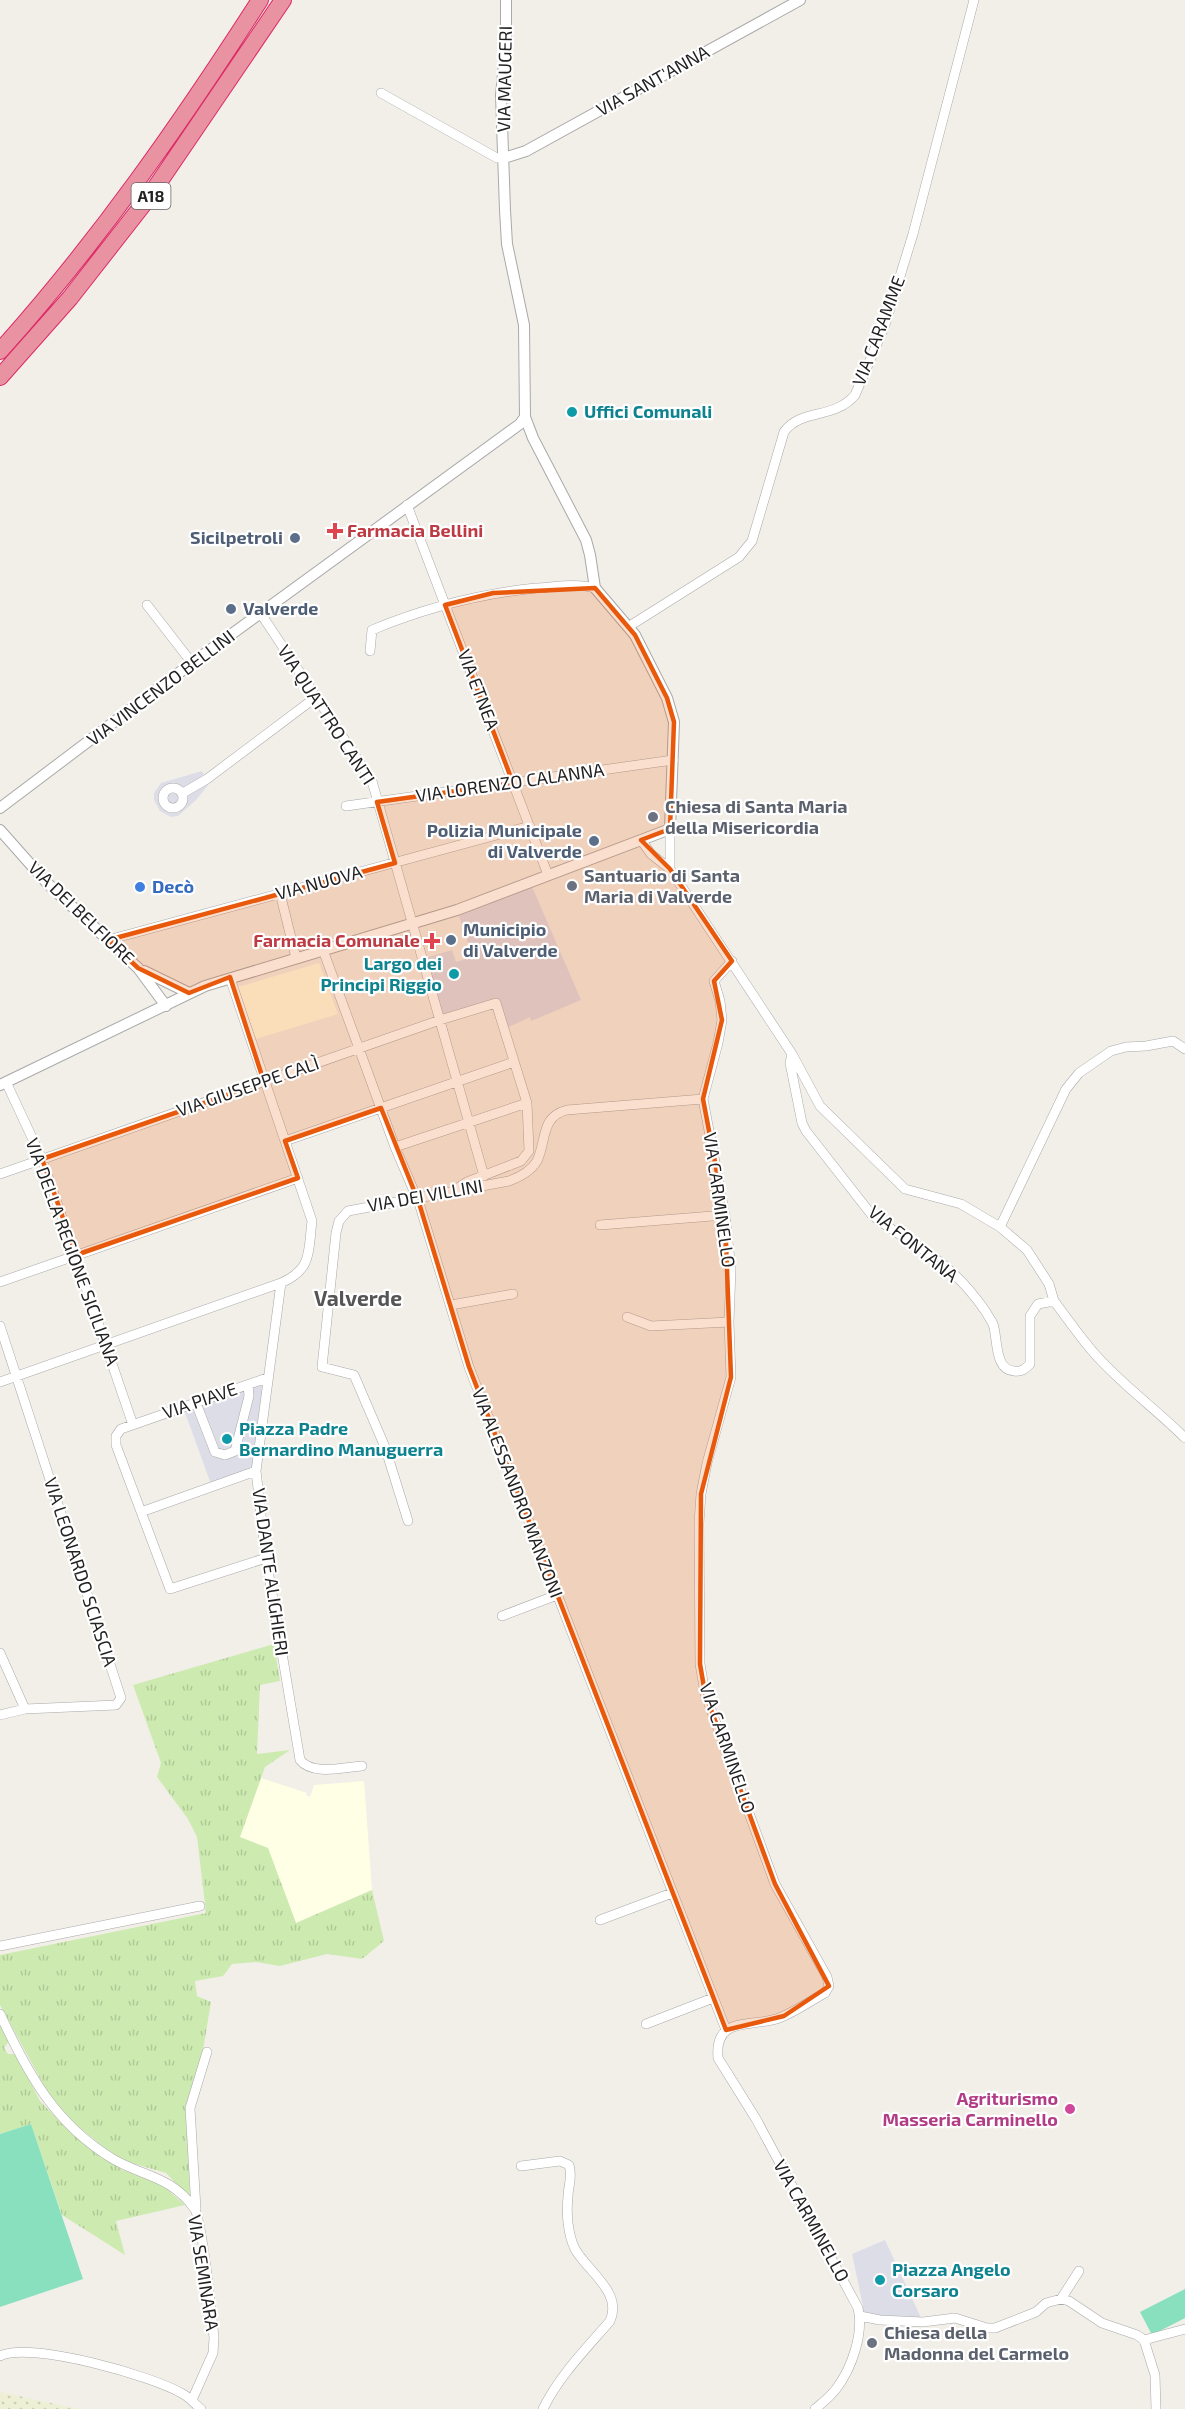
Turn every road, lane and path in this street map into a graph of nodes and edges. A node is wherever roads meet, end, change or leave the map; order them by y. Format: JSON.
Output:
{"nodes":[{"id":1,"x":260,"y":0,"type":"edge"},
{"id":2,"x":283,"y":0,"type":"edge"},
{"id":3,"x":506,"y":0,"type":"edge"},
{"id":4,"x":800,"y":0,"type":"edge"},
{"id":5,"x":974,"y":0,"type":"edge"},
{"id":6,"x":381,"y":93,"type":"dead end"},
{"id":7,"x":504,"y":158,"type":"junction"},
{"id":8,"x":0,"y":351,"type":"edge"},
{"id":9,"x":0,"y":377,"type":"edge"},
{"id":10,"x":525,"y":417,"type":"junction"},
{"id":11,"x":407,"y":505,"type":"junction"},
{"id":12,"x":595,"y":588,"type":"junction"},
{"id":13,"x":147,"y":605,"type":"dead end"},
{"id":14,"x":446,"y":605,"type":"junction"},
{"id":15,"x":261,"y":614,"type":"junction"},
{"id":16,"x":628,"y":627,"type":"junction"},
{"id":17,"x":370,"y":651,"type":"dead end"},
{"id":18,"x":192,"y":663,"type":"junction"},
{"id":19,"x":316,"y":697,"type":"junction"},
{"id":20,"x":673,"y":760,"type":"junction"},
{"id":21,"x":513,"y":783,"type":"junction"},
{"id":22,"x":183,"y":793,"type":"dead end"},
{"id":23,"x":378,"y":802,"type":"junction"},
{"id":24,"x":346,"y":806,"type":"dead end"},
{"id":25,"x":0,"y":808,"type":"edge"},
{"id":26,"x":530,"y":826,"type":"junction"},
{"id":27,"x":670,"y":829,"type":"junction"},
{"id":28,"x":0,"y":830,"type":"edge"},
{"id":29,"x":641,"y":840,"type":"junction"},
{"id":30,"x":395,"y":863,"type":"junction"},
{"id":31,"x":670,"y":869,"type":"junction"},
{"id":32,"x":548,"y":875,"type":"junction"},
{"id":33,"x":280,"y":893,"type":"junction"},
{"id":34,"x":412,"y":924,"type":"junction"},
{"id":35,"x":108,"y":940,"type":"junction"},
{"id":36,"x":323,"y":950,"type":"junction"},
{"id":37,"x":296,"y":958,"type":"junction"},
{"id":38,"x":732,"y":961,"type":"junction"},
{"id":39,"x":138,"y":968,"type":"junction"},
{"id":40,"x":230,"y":978,"type":"junction"},
{"id":41,"x":189,"y":993,"type":"junction"},
{"id":42,"x":166,"y":1006,"type":"junction"},
{"id":43,"x":440,"y":1020,"type":"junction"},
{"id":44,"x":359,"y":1049,"type":"junction"},
{"id":45,"x":1185,"y":1049,"type":"edge"},
{"id":46,"x":792,"y":1054,"type":"junction"},
{"id":47,"x":514,"y":1062,"type":"junction"},
{"id":48,"x":264,"y":1082,"type":"junction"},
{"id":49,"x":457,"y":1082,"type":"junction"},
{"id":50,"x":3,"y":1083,"type":"edge"},
{"id":51,"x":703,"y":1099,"type":"junction"},
{"id":52,"x":526,"y":1103,"type":"junction"},
{"id":53,"x":381,"y":1108,"type":"junction"},
{"id":54,"x":469,"y":1122,"type":"junction"},
{"id":55,"x":285,"y":1141,"type":"junction"},
{"id":56,"x":394,"y":1147,"type":"junction"},
{"id":57,"x":42,"y":1159,"type":"junction"},
{"id":58,"x":0,"y":1174,"type":"edge"},
{"id":59,"x":484,"y":1176,"type":"junction"},
{"id":60,"x":298,"y":1178,"type":"junction"},
{"id":61,"x":453,"y":1191,"type":"junction"},
{"id":62,"x":416,"y":1196,"type":"junction"},
{"id":63,"x":726,"y":1215,"type":"junction"},
{"id":64,"x":600,"y":1225,"type":"dead end"},
{"id":65,"x":1000,"y":1227,"type":"junction"},
{"id":66,"x":76,"y":1255,"type":"junction"},
{"id":67,"x":0,"y":1282,"type":"edge"},
{"id":68,"x":281,"y":1283,"type":"junction"},
{"id":69,"x":513,"y":1294,"type":"dead end"},
{"id":70,"x":1054,"y":1301,"type":"junction"},
{"id":71,"x":451,"y":1305,"type":"junction"},
{"id":72,"x":627,"y":1317,"type":"dead end"},
{"id":73,"x":729,"y":1323,"type":"junction"},
{"id":74,"x":0,"y":1326,"type":"edge"},
{"id":75,"x":106,"y":1343,"type":"junction"},
{"id":76,"x":16,"y":1376,"type":"junction"},
{"id":77,"x":267,"y":1378,"type":"junction"},
{"id":78,"x":0,"y":1382,"type":"edge"},
{"id":79,"x":248,"y":1384,"type":"junction"},
{"id":80,"x":196,"y":1403,"type":"junction"},
{"id":81,"x":133,"y":1425,"type":"junction"},
{"id":82,"x":1185,"y":1438,"type":"edge"},
{"id":83,"x":256,"y":1471,"type":"junction"},
{"id":84,"x":141,"y":1512,"type":"junction"},
{"id":85,"x":408,"y":1521,"type":"dead end"},
{"id":86,"x":266,"y":1558,"type":"junction"},
{"id":87,"x":556,"y":1595,"type":"junction"},
{"id":88,"x":502,"y":1616,"type":"dead end"},
{"id":89,"x":0,"y":1653,"type":"edge"},
{"id":90,"x":25,"y":1710,"type":"junction"},
{"id":91,"x":0,"y":1715,"type":"edge"},
{"id":92,"x":362,"y":1766,"type":"dead end"},
{"id":93,"x":672,"y":1893,"type":"junction"},
{"id":94,"x":200,"y":1906,"type":"dead end"},
{"id":95,"x":600,"y":1920,"type":"dead end"},
{"id":96,"x":0,"y":1946,"type":"edge"},
{"id":97,"x":713,"y":1998,"type":"junction"},
{"id":98,"x":0,"y":2014,"type":"edge"},
{"id":99,"x":646,"y":2024,"type":"dead end"},
{"id":100,"x":726,"y":2030,"type":"junction"},
{"id":101,"x":207,"y":2052,"type":"dead end"},
{"id":102,"x":521,"y":2166,"type":"dead end"},
{"id":103,"x":196,"y":2209,"type":"junction"},
{"id":104,"x":1079,"y":2271,"type":"dead end"},
{"id":105,"x":1061,"y":2298,"type":"junction"},
{"id":106,"x":860,"y":2316,"type":"junction"},
{"id":107,"x":1185,"y":2329,"type":"edge"},
{"id":108,"x":1144,"y":2340,"type":"junction"},
{"id":109,"x":0,"y":2356,"type":"edge"},
{"id":110,"x":192,"y":2400,"type":"junction"},
{"id":111,"x":201,"y":2409,"type":"edge"},
{"id":112,"x":543,"y":2409,"type":"edge"},
{"id":113,"x":815,"y":2409,"type":"edge"},
{"id":114,"x":1156,"y":2409,"type":"edge"}],
"edges":[{"from":1,"to":8,"type":"highway","number":"A18"},
{"from":2,"to":9,"type":"highway","number":"A18"},
{"from":3,"to":7,"type":"street","name":"VIA MAUGERI"},
{"from":4,"to":7,"type":"street","name":"VIA SANT'ANNA"},
{"from":5,"to":16,"type":"street","name":"VIA CARAMME"},
{"from":6,"to":7,"type":"street"},
{"from":7,"to":10,"type":"street","name":"VIA MAUGERI"},
{"from":10,"to":11,"type":"street","name":"VIA VINCENZO BELLINI"},
{"from":10,"to":12,"type":"street"},
{"from":11,"to":14,"type":"street","name":"VIA ETNEA"},
{"from":11,"to":15,"type":"street","name":"VIA VINCENZO BELLINI"},
{"from":12,"to":14,"type":"street"},
{"from":12,"to":16,"type":"street"},
{"from":13,"to":18,"type":"street"},
{"from":14,"to":17,"type":"street"},
{"from":14,"to":21,"type":"street","name":"VIA ETNEA"},
{"from":15,"to":18,"type":"street","name":"VIA VINCENZO BELLINI"},
{"from":15,"to":19,"type":"street","name":"VIA QUATTRO CANTI"},
{"from":16,"to":20,"type":"street"},
{"from":18,"to":25,"type":"street","name":"VIA VINCENZO BELLINI"},
{"from":19,"to":22,"type":"street"},
{"from":19,"to":23,"type":"street","name":"VIA QUATTRO CANTI"},
{"from":20,"to":21,"type":"street","name":"VIA LORENZO CALANNA"},
{"from":20,"to":27,"type":"street"},
{"from":21,"to":23,"type":"street","name":"VIA LORENZO CALANNA"},
{"from":21,"to":26,"type":"street","name":"VIA ETNEA"},
{"from":23,"to":24,"type":"street","name":"VIA LORENZO CALANNA"},
{"from":23,"to":30,"type":"street","name":"VIA QUATTRO CANTI"},
{"from":26,"to":30,"type":"street","name":"VIA NUOVA"},
{"from":26,"to":32,"type":"street","name":"VIA ETNEA"},
{"from":27,"to":29,"type":"street"},
{"from":27,"to":31,"type":"street"},
{"from":28,"to":35,"type":"street","name":"VIA DEI BELFIORE"},
{"from":29,"to":31,"type":"street","name":"VIA FONTANA"},
{"from":29,"to":32,"type":"street"},
{"from":30,"to":33,"type":"street","name":"VIA NUOVA"},
{"from":30,"to":34,"type":"street","name":"VIA QUATTRO CANTI"},
{"from":31,"to":38,"type":"street","name":"VIA FONTANA"},
{"from":32,"to":34,"type":"street"},
{"from":33,"to":35,"type":"street","name":"VIA NUOVA"},
{"from":33,"to":37,"type":"street"},
{"from":34,"to":36,"type":"street"},
{"from":34,"to":43,"type":"street","name":"VIA QUATTRO CANTI"},
{"from":35,"to":39,"type":"street","name":"VIA DEI BELFIORE"},
{"from":36,"to":37,"type":"street"},
{"from":36,"to":44,"type":"street","name":"VIA ALESSANDRO MANZONI"},
{"from":37,"to":40,"type":"street"},
{"from":38,"to":46,"type":"street","name":"VIA FONTANA"},
{"from":38,"to":51,"type":"street","name":"VIA CARMINELLO"},
{"from":39,"to":41,"type":"street"},
{"from":39,"to":42,"type":"street"},
{"from":40,"to":41,"type":"street"},
{"from":40,"to":48,"type":"street"},
{"from":41,"to":42,"type":"street"},
{"from":42,"to":50,"type":"street"},
{"from":43,"to":44,"type":"street","name":"VIA GIUSEPPE CALÌ"},
{"from":43,"to":47,"type":"street","name":"VIA GIUSEPPE CALÌ"},
{"from":43,"to":49,"type":"street","name":"VIA QUATTRO CANTI"},
{"from":44,"to":48,"type":"street","name":"VIA GIUSEPPE CALÌ"},
{"from":44,"to":53,"type":"street","name":"VIA ALESSANDRO MANZONI"},
{"from":45,"to":65,"type":"street"},
{"from":46,"to":65,"type":"street"},
{"from":46,"to":70,"type":"street","name":"VIA FONTANA"},
{"from":47,"to":49,"type":"street"},
{"from":47,"to":52,"type":"street"},
{"from":48,"to":55,"type":"street"},
{"from":48,"to":57,"type":"street","name":"VIA GIUSEPPE CALÌ"},
{"from":49,"to":53,"type":"street"},
{"from":49,"to":54,"type":"street","name":"VIA QUATTRO CANTI"},
{"from":50,"to":57,"type":"street","name":"VIA DELLA REGIONE SICILIANA"},
{"from":51,"to":61,"type":"street","name":"VIA DEI VILLINI"},
{"from":51,"to":63,"type":"street","name":"VIA CARMINELLO"},
{"from":52,"to":54,"type":"street"},
{"from":52,"to":59,"type":"street"},
{"from":53,"to":55,"type":"street"},
{"from":53,"to":56,"type":"street","name":"VIA ALESSANDRO MANZONI"},
{"from":54,"to":56,"type":"street"},
{"from":54,"to":59,"type":"street","name":"VIA QUATTRO CANTI"},
{"from":55,"to":60,"type":"street"},
{"from":56,"to":62,"type":"street","name":"VIA ALESSANDRO MANZONI"},
{"from":57,"to":58,"type":"street","name":"VIA GIUSEPPE CALÌ"},
{"from":57,"to":66,"type":"street","name":"VIA DELLA REGIONE SICILIANA"},
{"from":59,"to":61,"type":"street"},
{"from":60,"to":66,"type":"street"},
{"from":60,"to":68,"type":"street"},
{"from":61,"to":62,"type":"street","name":"VIA DEI VILLINI"},
{"from":62,"to":71,"type":"street","name":"VIA ALESSANDRO MANZONI"},
{"from":62,"to":85,"type":"street","name":"VIA DEI VILLINI"},
{"from":63,"to":64,"type":"street"},
{"from":63,"to":73,"type":"street","name":"VIA CARMINELLO"},
{"from":65,"to":70,"type":"street"},
{"from":66,"to":67,"type":"street"},
{"from":66,"to":75,"type":"street","name":"VIA DELLA REGIONE SICILIANA"},
{"from":68,"to":75,"type":"street"},
{"from":68,"to":77,"type":"street","name":"VIA DANTE ALIGHIERI"},
{"from":69,"to":71,"type":"street"},
{"from":70,"to":82,"type":"street"},
{"from":71,"to":87,"type":"street","name":"VIA ALESSANDRO MANZONI"},
{"from":72,"to":73,"type":"street"},
{"from":73,"to":100,"type":"street","name":"VIA CARMINELLO"},
{"from":74,"to":76,"type":"street","name":"VIA LEONARDO SCIASCIA"},
{"from":75,"to":76,"type":"street"},
{"from":75,"to":81,"type":"street","name":"VIA DELLA REGIONE SICILIANA"},
{"from":76,"to":78,"type":"street"},
{"from":76,"to":90,"type":"street","name":"VIA LEONARDO SCIASCIA"},
{"from":77,"to":79,"type":"street","name":"VIA PIAVE"},
{"from":77,"to":83,"type":"street","name":"VIA DANTE ALIGHIERI"},
{"from":79,"to":80,"type":"street","name":"VIA PIAVE"},
{"from":79,"to":80,"type":"street"},
{"from":80,"to":81,"type":"street","name":"VIA PIAVE"},
{"from":81,"to":84,"type":"street"},
{"from":83,"to":84,"type":"street"},
{"from":83,"to":86,"type":"street","name":"VIA DANTE ALIGHIERI"},
{"from":84,"to":86,"type":"street"},
{"from":86,"to":92,"type":"street","name":"VIA DANTE ALIGHIERI"},
{"from":87,"to":88,"type":"street"},
{"from":87,"to":93,"type":"street","name":"VIA ALESSANDRO MANZONI"},
{"from":89,"to":90,"type":"street"},
{"from":90,"to":91,"type":"street","name":"VIA LEONARDO SCIASCIA"},
{"from":93,"to":95,"type":"street"},
{"from":93,"to":97,"type":"street","name":"VIA ALESSANDRO MANZONI"},
{"from":94,"to":96,"type":"street"},
{"from":97,"to":99,"type":"street"},
{"from":97,"to":100,"type":"street","name":"VIA ALESSANDRO MANZONI"},
{"from":98,"to":103,"type":"street","name":"VIA SEMINARA"},
{"from":100,"to":106,"type":"street","name":"VIA CARMINELLO"},
{"from":101,"to":103,"type":"street"},
{"from":102,"to":112,"type":"street"},
{"from":103,"to":110,"type":"street","name":"VIA SEMINARA"},
{"from":104,"to":105,"type":"street"},
{"from":105,"to":106,"type":"street"},
{"from":105,"to":108,"type":"street"},
{"from":106,"to":113,"type":"street"},
{"from":107,"to":108,"type":"street"},
{"from":108,"to":114,"type":"street"},
{"from":109,"to":110,"type":"street"},
{"from":110,"to":111,"type":"street"}]}
